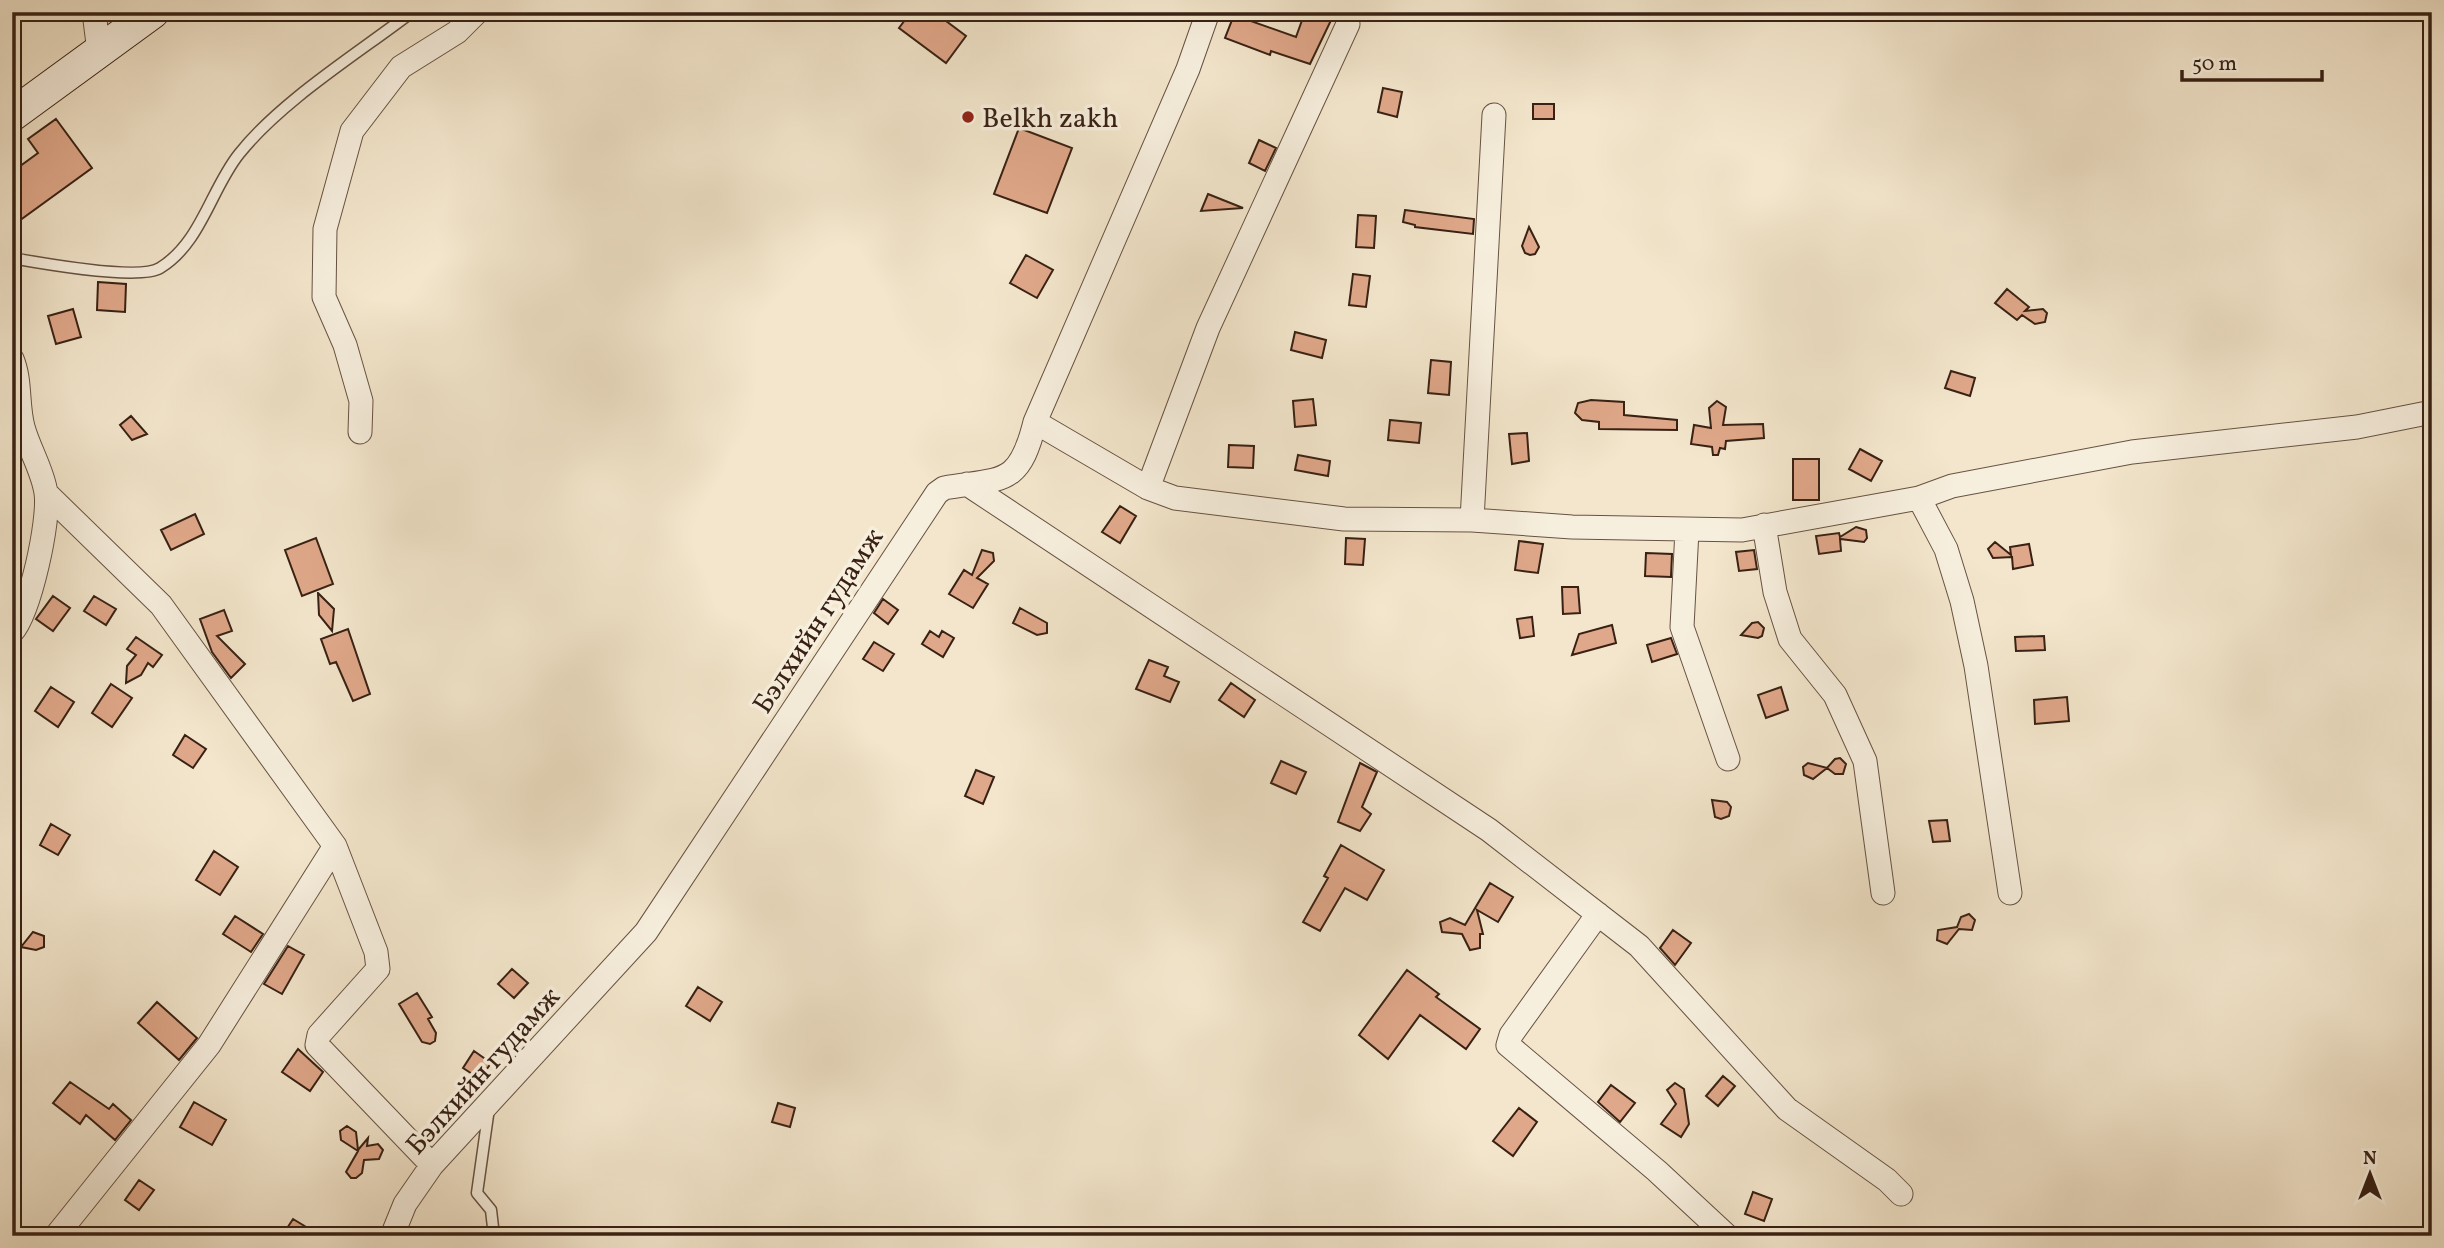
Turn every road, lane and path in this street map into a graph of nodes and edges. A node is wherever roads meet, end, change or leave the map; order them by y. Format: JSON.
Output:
{"nodes":[{"id":1,"x":94,"y":12,"type":"edge"},
{"id":2,"x":412,"y":12,"type":"edge"},
{"id":3,"x":477,"y":12,"type":"edge"},
{"id":4,"x":1208,"y":12,"type":"edge"},
{"id":5,"x":152,"y":13,"type":"edge"},
{"id":6,"x":1348,"y":24,"type":"dead end"},
{"id":7,"x":99,"y":52,"type":"junction"},
{"id":8,"x":12,"y":115,"type":"edge"},
{"id":9,"x":1494,"y":115,"type":"dead end"},
{"id":10,"x":12,"y":258,"type":"edge"},
{"id":11,"x":12,"y":359,"type":"edge"},
{"id":12,"x":2432,"y":412,"type":"edge"},
{"id":13,"x":1035,"y":422,"type":"junction"},
{"id":14,"x":360,"y":432,"type":"dead end"},
{"id":15,"x":967,"y":484,"type":"junction"},
{"id":16,"x":1148,"y":488,"type":"junction"},
{"id":17,"x":46,"y":493,"type":"junction"},
{"id":18,"x":1919,"y":498,"type":"junction"},
{"id":19,"x":1472,"y":520,"type":"junction"},
{"id":20,"x":1764,"y":526,"type":"junction"},
{"id":21,"x":1687,"y":530,"type":"junction"},
{"id":22,"x":12,"y":632,"type":"edge"},
{"id":23,"x":1728,"y":759,"type":"dead end"},
{"id":24,"x":335,"y":846,"type":"junction"},
{"id":25,"x":1883,"y":892,"type":"dead end"},
{"id":26,"x":2010,"y":893,"type":"dead end"},
{"id":27,"x":1598,"y":914,"type":"junction"},
{"id":28,"x":489,"y":1105,"type":"junction"},
{"id":29,"x":432,"y":1165,"type":"junction"},
{"id":30,"x":1901,"y":1194,"type":"dead end"},
{"id":31,"x":56,"y":1236,"type":"edge"},
{"id":32,"x":392,"y":1236,"type":"edge"},
{"id":33,"x":494,"y":1236,"type":"edge"},
{"id":34,"x":1727,"y":1236,"type":"edge"}],
"edges":[{"from":1,"to":7,"type":"street"},
{"from":2,"to":10,"type":"lane"},
{"from":3,"to":14,"type":"street"},
{"from":4,"to":13,"type":"street","name":"Бэлхийн гудамж"},
{"from":5,"to":7,"type":"main road"},
{"from":6,"to":16,"type":"street"},
{"from":7,"to":8,"type":"main road"},
{"from":9,"to":19,"type":"street"},
{"from":11,"to":17,"type":"street"},
{"from":12,"to":18,"type":"street"},
{"from":13,"to":15,"type":"street","name":"Бэлхийн гудамж"},
{"from":13,"to":16,"type":"street"},
{"from":15,"to":27,"type":"street"},
{"from":15,"to":28,"type":"street","name":"Бэлхийн гудамж"},
{"from":16,"to":19,"type":"street"},
{"from":17,"to":22,"type":"street"},
{"from":17,"to":24,"type":"street"},
{"from":18,"to":20,"type":"street"},
{"from":18,"to":26,"type":"street"},
{"from":19,"to":21,"type":"street"},
{"from":20,"to":21,"type":"street"},
{"from":20,"to":25,"type":"street"},
{"from":21,"to":23,"type":"street"},
{"from":24,"to":29,"type":"street"},
{"from":24,"to":31,"type":"street"},
{"from":27,"to":30,"type":"street"},
{"from":27,"to":34,"type":"street"},
{"from":28,"to":29,"type":"street","name":"Бэлхийн гудамж"},
{"from":28,"to":33,"type":"lane"},
{"from":29,"to":32,"type":"street","name":"Бэлхийн гудамж"}]}
